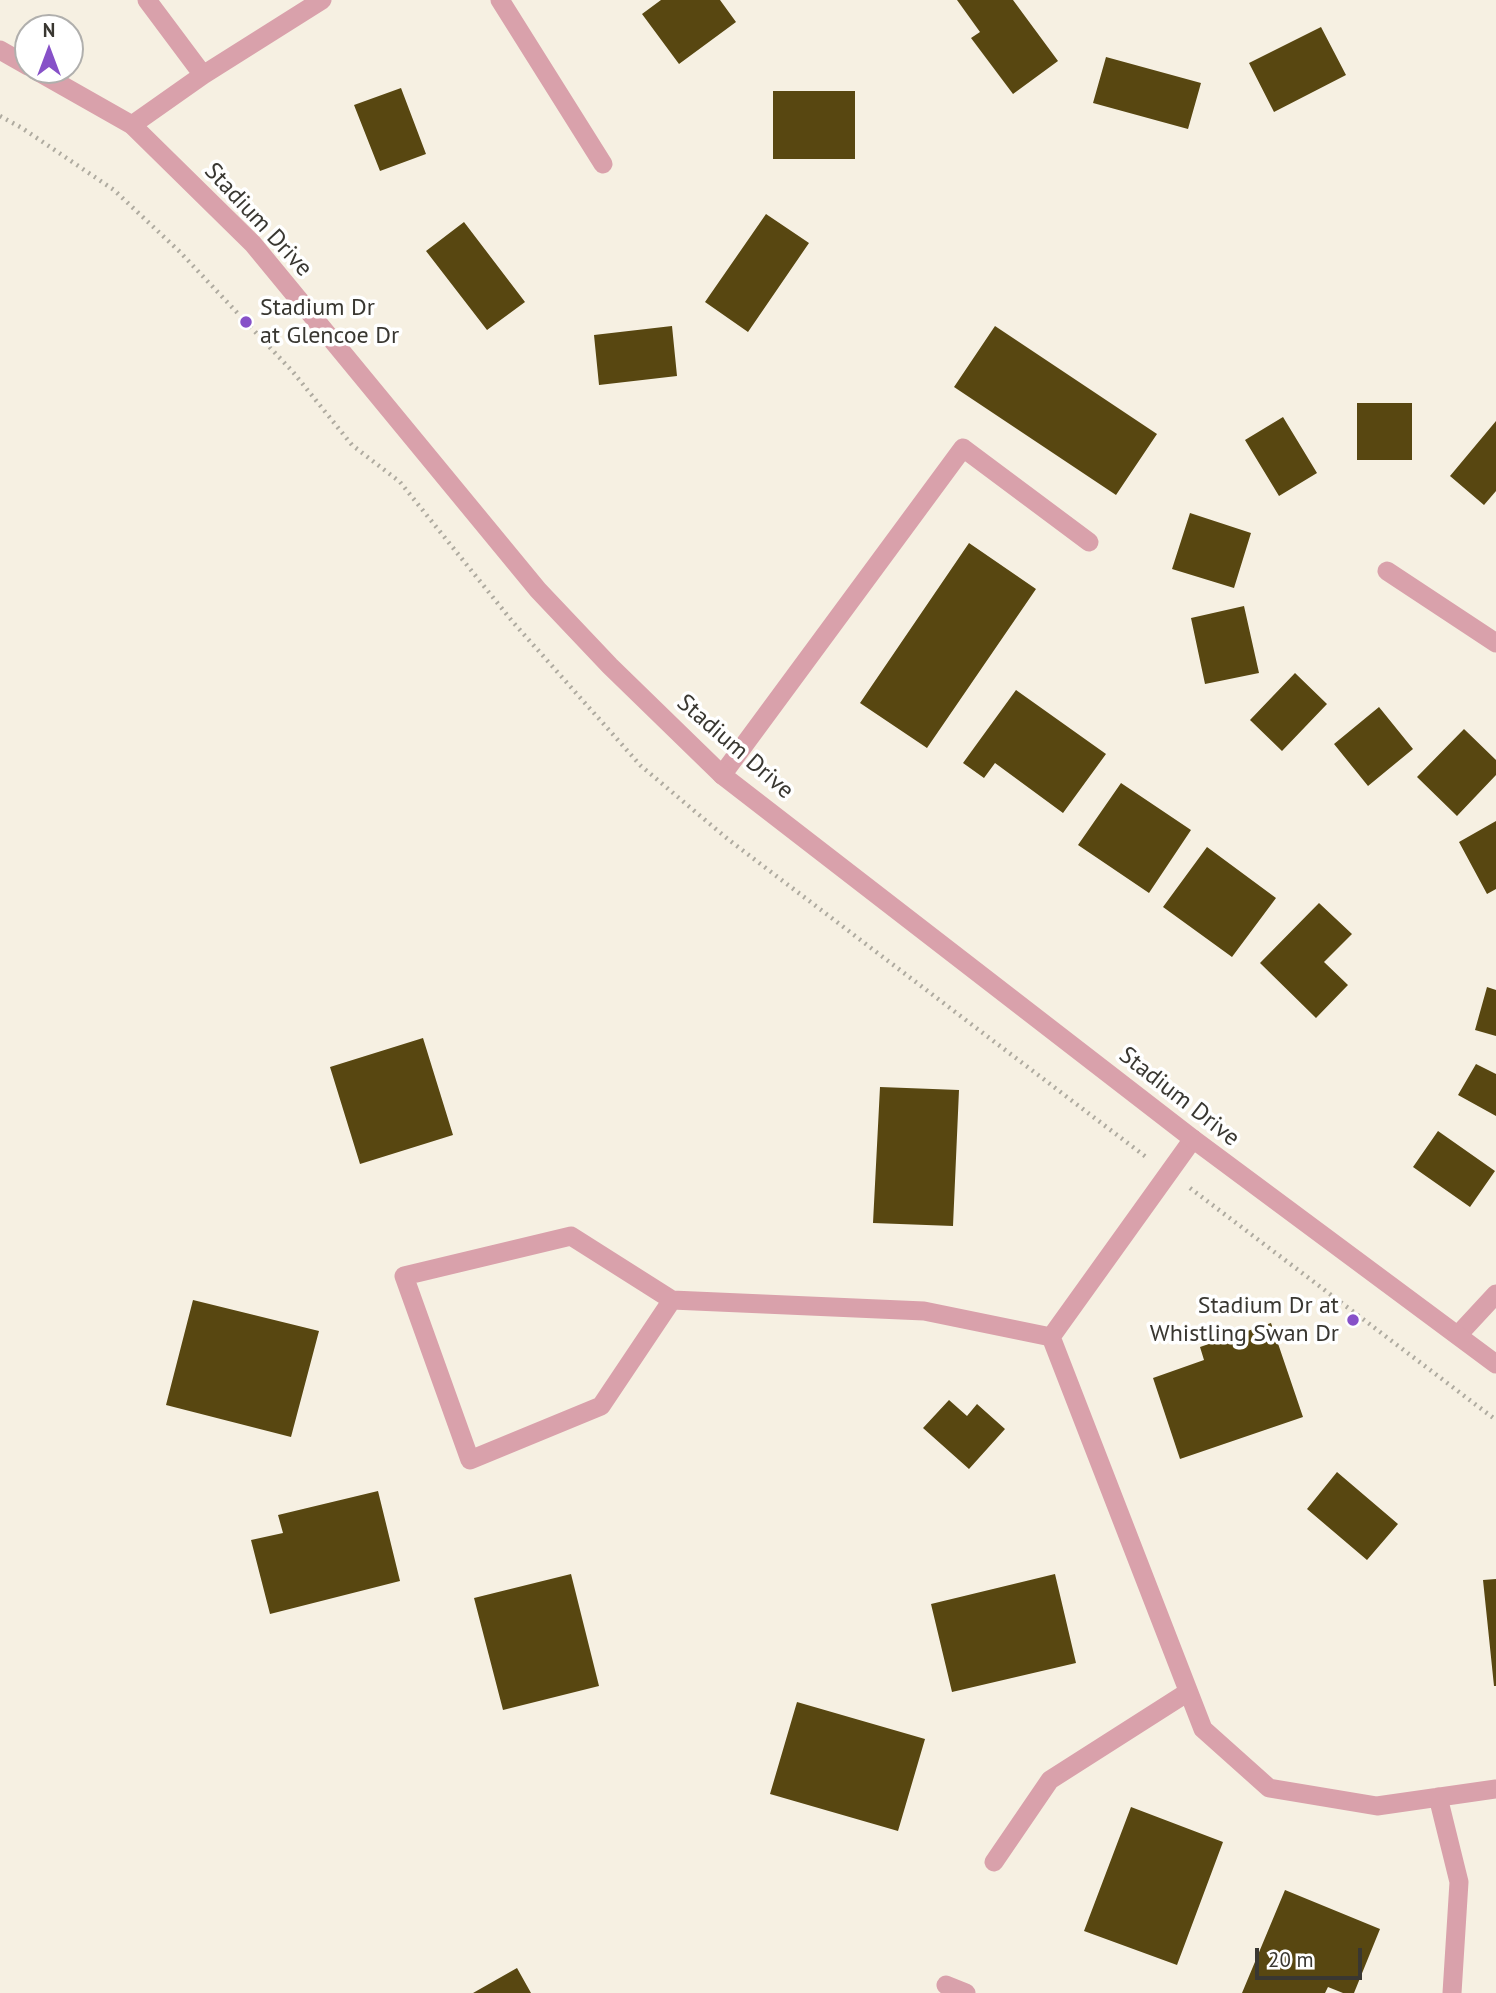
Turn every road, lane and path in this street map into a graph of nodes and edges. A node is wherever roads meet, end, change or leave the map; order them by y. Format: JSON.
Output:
{"nodes":[{"id":1,"x":147,"y":0,"type":"edge"},
{"id":2,"x":323,"y":0,"type":"edge"},
{"id":3,"x":500,"y":0,"type":"edge"},
{"id":4,"x":203,"y":75,"type":"junction"},
{"id":5,"x":60,"y":84,"type":"edge"},
{"id":6,"x":132,"y":125,"type":"junction"},
{"id":7,"x":603,"y":164,"type":"dead end"},
{"id":8,"x":1089,"y":542,"type":"dead end"},
{"id":9,"x":1387,"y":571,"type":"dead end"},
{"id":10,"x":1496,"y":643,"type":"edge"},
{"id":11,"x":722,"y":775,"type":"junction"},
{"id":12,"x":1193,"y":1139,"type":"junction"},
{"id":13,"x":1215,"y":1205,"type":"dead end"},
{"id":14,"x":1496,"y":1294,"type":"edge"},
{"id":15,"x":672,"y":1300,"type":"junction"},
{"id":16,"x":1458,"y":1335,"type":"junction"},
{"id":17,"x":1051,"y":1337,"type":"junction"},
{"id":18,"x":1496,"y":1364,"type":"edge"},
{"id":19,"x":1496,"y":1420,"type":"edge"},
{"id":20,"x":1188,"y":1692,"type":"junction"},
{"id":21,"x":1496,"y":1789,"type":"edge"},
{"id":22,"x":1438,"y":1797,"type":"junction"},
{"id":23,"x":994,"y":1862,"type":"dead end"},
{"id":24,"x":946,"y":1985,"type":"dead end"},
{"id":25,"x":965,"y":1993,"type":"edge"},
{"id":26,"x":1452,"y":1993,"type":"edge"}],
"edges":[{"from":1,"to":4,"type":"street"},
{"from":2,"to":4,"type":"street"},
{"from":3,"to":7,"type":"street"},
{"from":4,"to":6,"type":"street"},
{"from":5,"to":6,"type":"street","name":"Stadium Drive"},
{"from":6,"to":11,"type":"street","name":"Stadium Drive"},
{"from":8,"to":11,"type":"street"},
{"from":9,"to":10,"type":"street"},
{"from":11,"to":12,"type":"street","name":"Stadium Drive"},
{"from":12,"to":16,"type":"street","name":"Stadium Drive"},
{"from":12,"to":17,"type":"street"},
{"from":13,"to":19,"type":"path"},
{"from":14,"to":16,"type":"street"},
{"from":15,"to":15,"type":"street"},
{"from":15,"to":17,"type":"street"},
{"from":16,"to":18,"type":"street","name":"Stadium Drive"},
{"from":17,"to":20,"type":"street"},
{"from":20,"to":22,"type":"street"},
{"from":20,"to":23,"type":"street"},
{"from":21,"to":22,"type":"street"},
{"from":22,"to":26,"type":"street"},
{"from":24,"to":25,"type":"street"}]}
